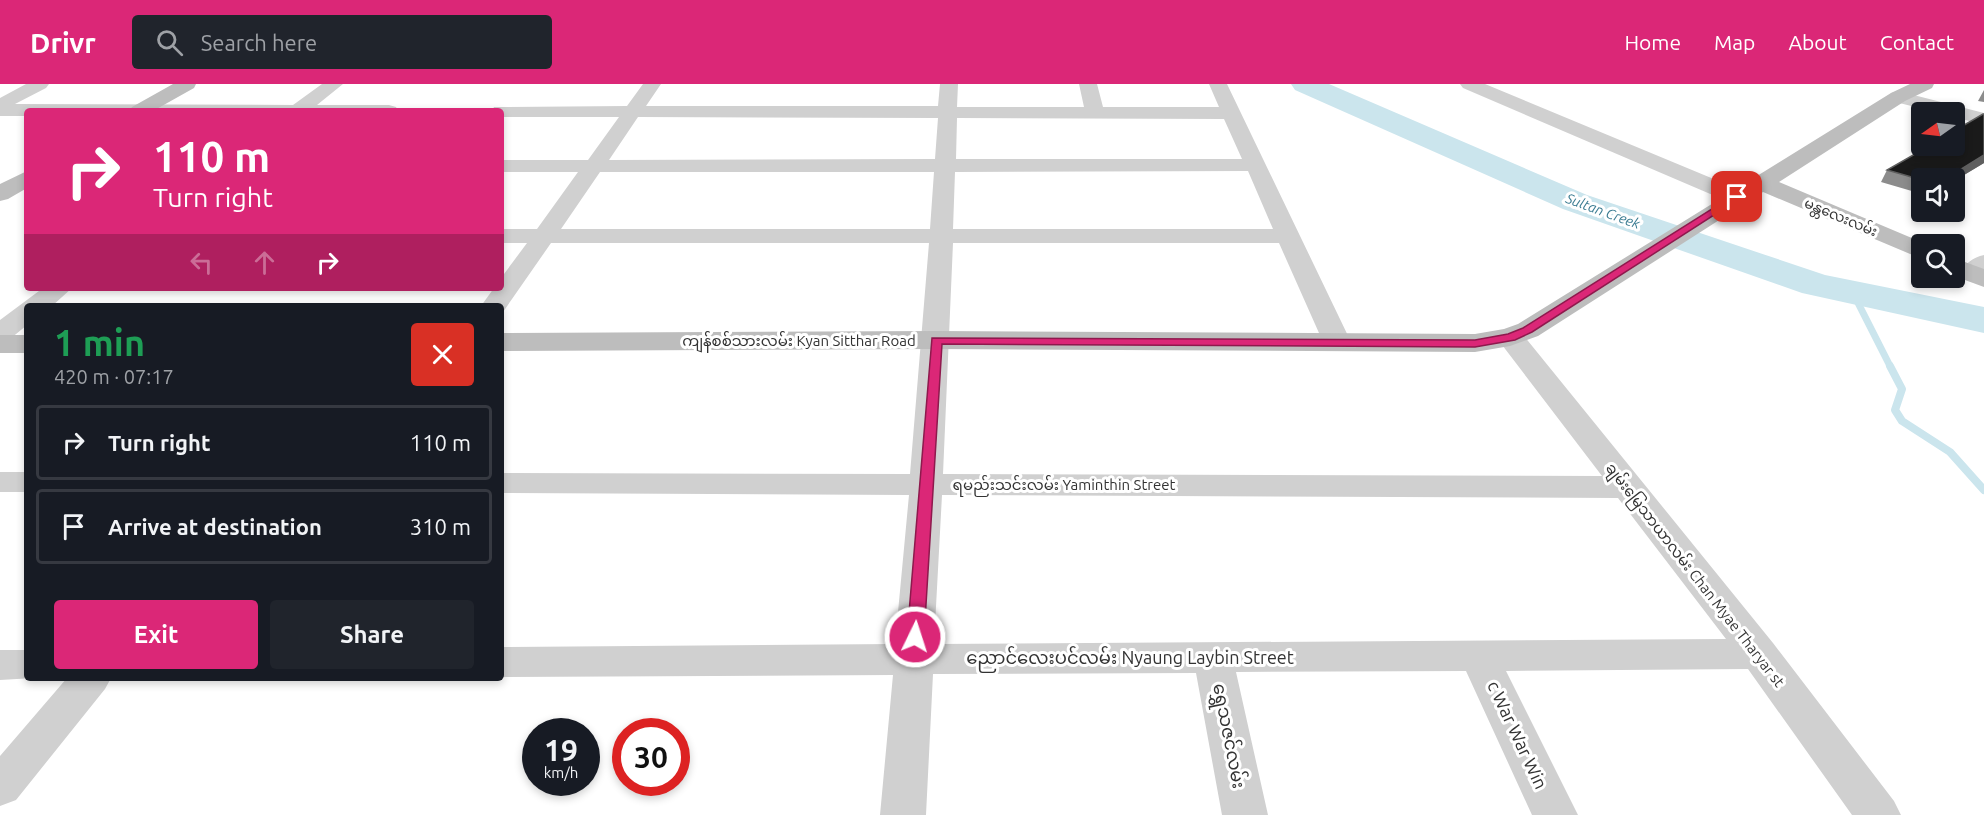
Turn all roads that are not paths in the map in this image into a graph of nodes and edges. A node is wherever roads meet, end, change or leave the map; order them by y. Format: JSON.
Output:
{"nodes":[{"id":1,"x":40,"y":84,"type":"edge"},
{"id":2,"x":187,"y":84,"type":"edge"},
{"id":3,"x":334,"y":84,"type":"edge"},
{"id":4,"x":652,"y":84,"type":"edge"},
{"id":5,"x":949,"y":84,"type":"edge"},
{"id":6,"x":1088,"y":84,"type":"edge"},
{"id":7,"x":1218,"y":84,"type":"edge"},
{"id":8,"x":1469,"y":84,"type":"edge"},
{"id":9,"x":1925,"y":84,"type":"edge"},
{"id":10,"x":1898,"y":97,"type":"junction"},
{"id":11,"x":0,"y":105,"type":"edge"},
{"id":12,"x":145,"y":108,"type":"edge"},
{"id":13,"x":301,"y":108,"type":"edge"},
{"id":14,"x":0,"y":110,"type":"edge"},
{"id":15,"x":24,"y":110,"type":"edge"},
{"id":16,"x":504,"y":111,"type":"edge"},
{"id":17,"x":632,"y":112,"type":"junction"},
{"id":18,"x":948,"y":112,"type":"junction"},
{"id":19,"x":1095,"y":113,"type":"junction"},
{"id":20,"x":1231,"y":113,"type":"junction"},
{"id":21,"x":1984,"y":119,"type":"edge"},
{"id":22,"x":945,"y":165,"type":"junction"},
{"id":23,"x":1255,"y":165,"type":"junction"},
{"id":24,"x":504,"y":166,"type":"edge"},
{"id":25,"x":594,"y":166,"type":"junction"},
{"id":26,"x":24,"y":180,"type":"edge"},
{"id":27,"x":1760,"y":182,"type":"junction"},
{"id":28,"x":0,"y":194,"type":"edge"},
{"id":29,"x":1737,"y":197,"type":"junction"},
{"id":30,"x":504,"y":236,"type":"edge"},
{"id":31,"x":544,"y":236,"type":"junction"},
{"id":32,"x":942,"y":236,"type":"junction"},
{"id":33,"x":1288,"y":236,"type":"junction"},
{"id":34,"x":1911,"y":247,"type":"edge"},
{"id":35,"x":55,"y":291,"type":"edge"},
{"id":36,"x":39,"y":303,"type":"edge"},
{"id":37,"x":496,"y":303,"type":"edge"},
{"id":38,"x":24,"y":314,"type":"edge"},
{"id":39,"x":0,"y":333,"type":"edge"},
{"id":40,"x":1510,"y":337,"type":"junction"},
{"id":41,"x":936,"y":340,"type":"junction"},
{"id":42,"x":504,"y":342,"type":"edge"},
{"id":43,"x":1337,"y":342,"type":"junction"},
{"id":44,"x":24,"y":344,"type":"edge"},
{"id":45,"x":0,"y":345,"type":"edge"},
{"id":46,"x":504,"y":483,"type":"edge"},
{"id":47,"x":926,"y":485,"type":"junction"},
{"id":48,"x":1626,"y":487,"type":"junction"},
{"id":49,"x":1759,"y":654,"type":"junction"},
{"id":50,"x":1479,"y":656,"type":"junction"},
{"id":51,"x":1213,"y":657,"type":"junction"},
{"id":52,"x":914,"y":659,"type":"junction"},
{"id":53,"x":504,"y":662,"type":"edge"},
{"id":54,"x":0,"y":665,"type":"edge"},
{"id":55,"x":24,"y":665,"type":"edge"},
{"id":56,"x":89,"y":681,"type":"edge"},
{"id":57,"x":0,"y":788,"type":"edge"},
{"id":58,"x":903,"y":815,"type":"edge"},
{"id":59,"x":1245,"y":815,"type":"edge"},
{"id":60,"x":1555,"y":815,"type":"edge"},
{"id":61,"x":1878,"y":815,"type":"edge"}],
"edges":[{"from":1,"to":11,"type":"street"},
{"from":2,"to":12,"type":"main road"},
{"from":3,"to":13,"type":"street"},
{"from":4,"to":17,"type":"street"},
{"from":5,"to":18,"type":"street"},
{"from":6,"to":19,"type":"street"},
{"from":7,"to":20,"type":"street"},
{"from":8,"to":29,"type":"street"},
{"from":9,"to":10,"type":"main road","name":"ကျန်စစ်သားလမ်း Kyan Sitthar Road"},
{"from":10,"to":21,"type":"street"},
{"from":10,"to":27,"type":"main road","name":"ကျန်စစ်သားလမ်း Kyan Sitthar Road"},
{"from":14,"to":15,"type":"street"},
{"from":16,"to":17,"type":"street"},
{"from":17,"to":18,"type":"street"},
{"from":17,"to":25,"type":"street"},
{"from":18,"to":19,"type":"street"},
{"from":18,"to":22,"type":"street"},
{"from":19,"to":20,"type":"street"},
{"from":20,"to":23,"type":"street"},
{"from":22,"to":23,"type":"street"},
{"from":22,"to":25,"type":"street"},
{"from":22,"to":32,"type":"street"},
{"from":23,"to":33,"type":"street"},
{"from":24,"to":25,"type":"street"},
{"from":25,"to":31,"type":"street"},
{"from":26,"to":28,"type":"main road"},
{"from":27,"to":29,"type":"main road","name":"ကျန်စစ်သားလမ်း Kyan Sitthar Road"},
{"from":27,"to":34,"type":"main road","name":"မန္တလေးလမ်း"},
{"from":29,"to":40,"type":"main road","name":"ကျန်စစ်သားလမ်း Kyan Sitthar Road"},
{"from":30,"to":31,"type":"street"},
{"from":31,"to":32,"type":"street"},
{"from":31,"to":37,"type":"street"},
{"from":32,"to":33,"type":"street"},
{"from":32,"to":41,"type":"street"},
{"from":33,"to":43,"type":"street"},
{"from":35,"to":36,"type":"street"},
{"from":38,"to":39,"type":"street"},
{"from":40,"to":43,"type":"main road","name":"ကျန်စစ်သားလမ်း Kyan Sitthar Road"},
{"from":40,"to":48,"type":"street","name":"ချမ်းမြေသာယာလမ်း Chan Myae Tharyar st"},
{"from":41,"to":42,"type":"main road","name":"ကျန်စစ်သားလမ်း Kyan Sitthar Road"},
{"from":41,"to":43,"type":"main road","name":"ကျန်စစ်သားလမ်း Kyan Sitthar Road"},
{"from":41,"to":47,"type":"street"},
{"from":44,"to":45,"type":"main road"},
{"from":46,"to":47,"type":"street","name":"ရမည်းသင်းလမ်း Yaminthin Street"},
{"from":47,"to":48,"type":"street","name":"ရမည်းသင်းလမ်း Yaminthin Street"},
{"from":47,"to":52,"type":"street"},
{"from":48,"to":49,"type":"street","name":"ချမ်းမြေသာယာလမ်း Chan Myae Tharyar st"},
{"from":49,"to":50,"type":"street","name":"ညောင်လေးပင်လမ်း Nyaung Laybin Street"},
{"from":49,"to":61,"type":"street","name":"ချမ်းမြေသာယာလမ်း Chan Myae Tharyar st"},
{"from":50,"to":51,"type":"street","name":"ညောင်လေးပင်လမ်း Nyaung Laybin Street"},
{"from":50,"to":60,"type":"street","name":"c War War Win"},
{"from":51,"to":52,"type":"street","name":"ညောင်လေးပင်လမ်း Nyaung Laybin Street"},
{"from":51,"to":59,"type":"street","name":"ရွှေသဇင်လမ်း"},
{"from":52,"to":53,"type":"street","name":"ညောင်လေးပင်လမ်း Nyaung Laybin Street"},
{"from":52,"to":58,"type":"street"},
{"from":54,"to":55,"type":"street"},
{"from":56,"to":57,"type":"street"}]}
